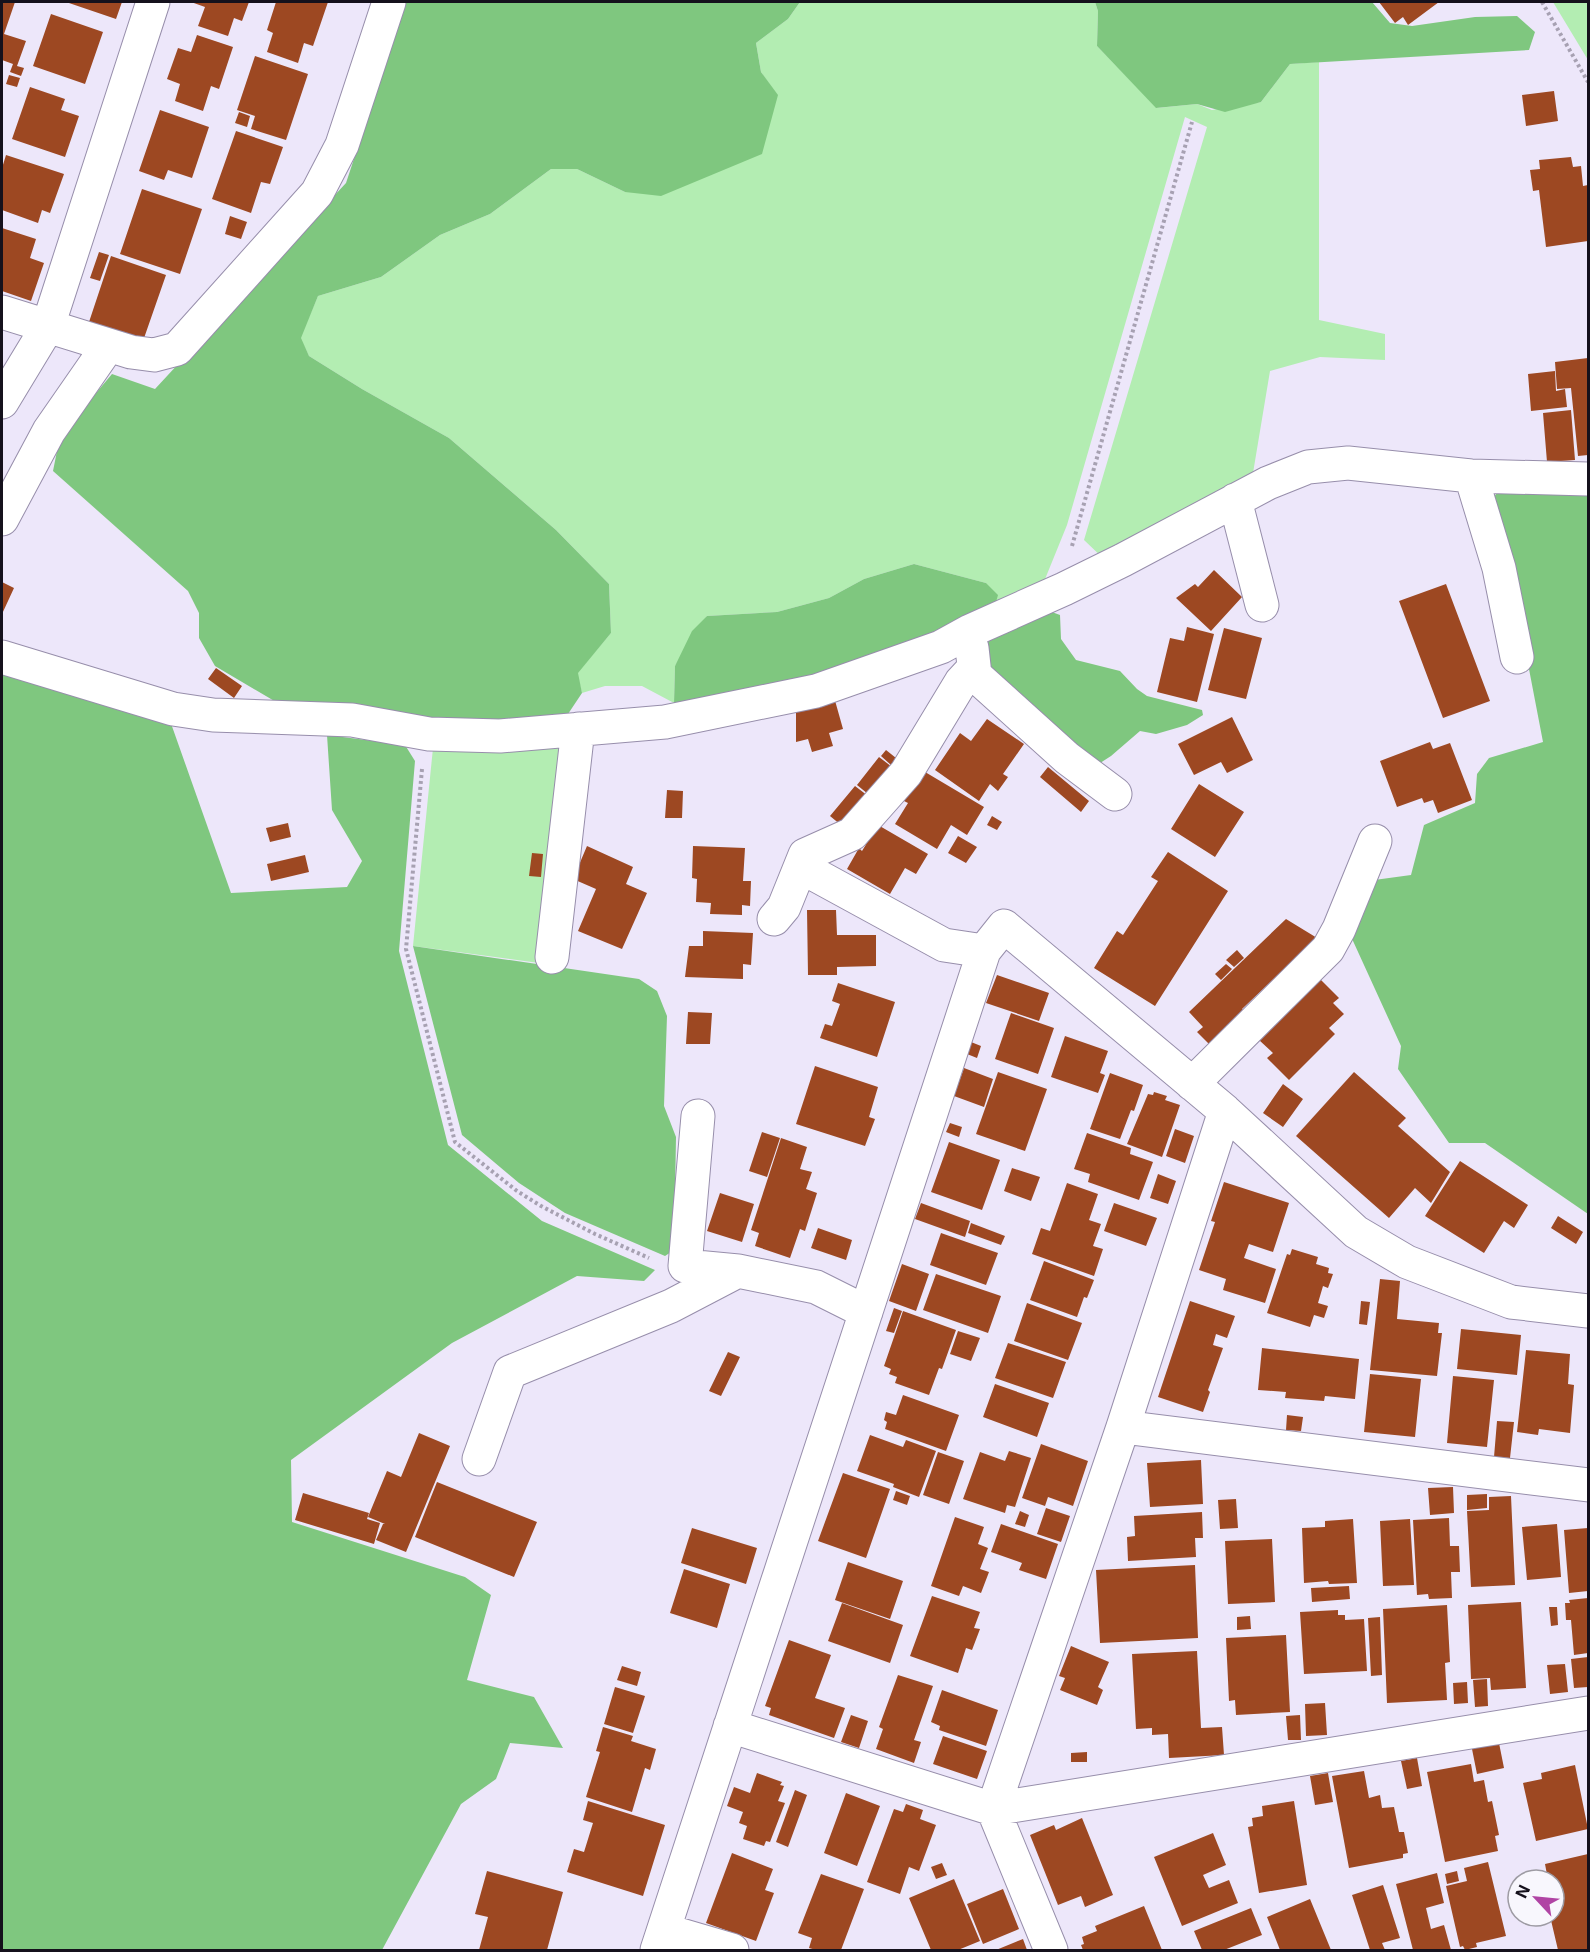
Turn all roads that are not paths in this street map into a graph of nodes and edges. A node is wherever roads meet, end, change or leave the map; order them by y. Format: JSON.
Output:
{"nodes":[{"id":1,"x":153,"y":2,"type":"edge"},
{"id":2,"x":389,"y":2,"type":"edge"},
{"id":3,"x":2,"y":312,"type":"edge"},
{"id":4,"x":48,"y":326,"type":"junction"},
{"id":5,"x":108,"y":346,"type":"junction"},
{"id":6,"x":2,"y":402,"type":"edge"},
{"id":7,"x":1471,"y":476,"type":"junction"},
{"id":8,"x":1588,"y":478,"type":"edge"},
{"id":9,"x":1235,"y":500,"type":"junction"},
{"id":10,"x":2,"y":519,"type":"edge"},
{"id":11,"x":1262,"y":605,"type":"dead end"},
{"id":12,"x":970,"y":631,"type":"junction"},
{"id":13,"x":2,"y":657,"type":"edge"},
{"id":14,"x":1517,"y":657,"type":"dead end"},
{"id":15,"x":974,"y":668,"type":"junction"},
{"id":16,"x":578,"y":729,"type":"junction"},
{"id":17,"x":1115,"y":794,"type":"dead end"},
{"id":18,"x":1375,"y":841,"type":"dead end"},
{"id":19,"x":801,"y":867,"type":"junction"},
{"id":20,"x":774,"y":919,"type":"dead end"},
{"id":21,"x":984,"y":951,"type":"junction"},
{"id":22,"x":552,"y":957,"type":"dead end"},
{"id":23,"x":1192,"y":1084,"type":"junction"},
{"id":24,"x":1225,"y":1111,"type":"junction"},
{"id":25,"x":698,"y":1116,"type":"dead end"},
{"id":26,"x":738,"y":1271,"type":"junction"},
{"id":27,"x":1588,"y":1311,"type":"edge"},
{"id":28,"x":866,"y":1312,"type":"junction"},
{"id":29,"x":1123,"y":1427,"type":"junction"},
{"id":30,"x":479,"y":1459,"type":"dead end"},
{"id":31,"x":1588,"y":1485,"type":"edge"},
{"id":32,"x":1588,"y":1713,"type":"edge"},
{"id":33,"x":730,"y":1726,"type":"junction"},
{"id":34,"x":993,"y":1809,"type":"junction"},
{"id":35,"x":660,"y":1940,"type":"edge"},
{"id":36,"x":732,"y":1950,"type":"edge"},
{"id":37,"x":1051,"y":1950,"type":"edge"}],
"edges":[{"from":1,"to":4,"type":"street"},
{"from":2,"to":5,"type":"street"},
{"from":3,"to":4,"type":"street"},
{"from":4,"to":5,"type":"street"},
{"from":4,"to":6,"type":"street"},
{"from":5,"to":10,"type":"street"},
{"from":7,"to":8,"type":"street"},
{"from":7,"to":9,"type":"street"},
{"from":7,"to":14,"type":"street"},
{"from":9,"to":11,"type":"street"},
{"from":9,"to":12,"type":"street"},
{"from":12,"to":15,"type":"street"},
{"from":12,"to":16,"type":"street"},
{"from":13,"to":16,"type":"street"},
{"from":15,"to":17,"type":"street"},
{"from":15,"to":19,"type":"street"},
{"from":16,"to":22,"type":"street"},
{"from":18,"to":23,"type":"street"},
{"from":19,"to":20,"type":"street"},
{"from":19,"to":21,"type":"street"},
{"from":21,"to":23,"type":"street"},
{"from":21,"to":28,"type":"street"},
{"from":23,"to":24,"type":"street"},
{"from":24,"to":27,"type":"street"},
{"from":24,"to":29,"type":"street"},
{"from":25,"to":26,"type":"street"},
{"from":26,"to":28,"type":"street"},
{"from":26,"to":30,"type":"street"},
{"from":28,"to":33,"type":"street"},
{"from":29,"to":31,"type":"street"},
{"from":29,"to":34,"type":"street"},
{"from":32,"to":34,"type":"street"},
{"from":33,"to":34,"type":"street"},
{"from":33,"to":35,"type":"street"},
{"from":34,"to":37,"type":"street"},
{"from":35,"to":36,"type":"street"}]}
